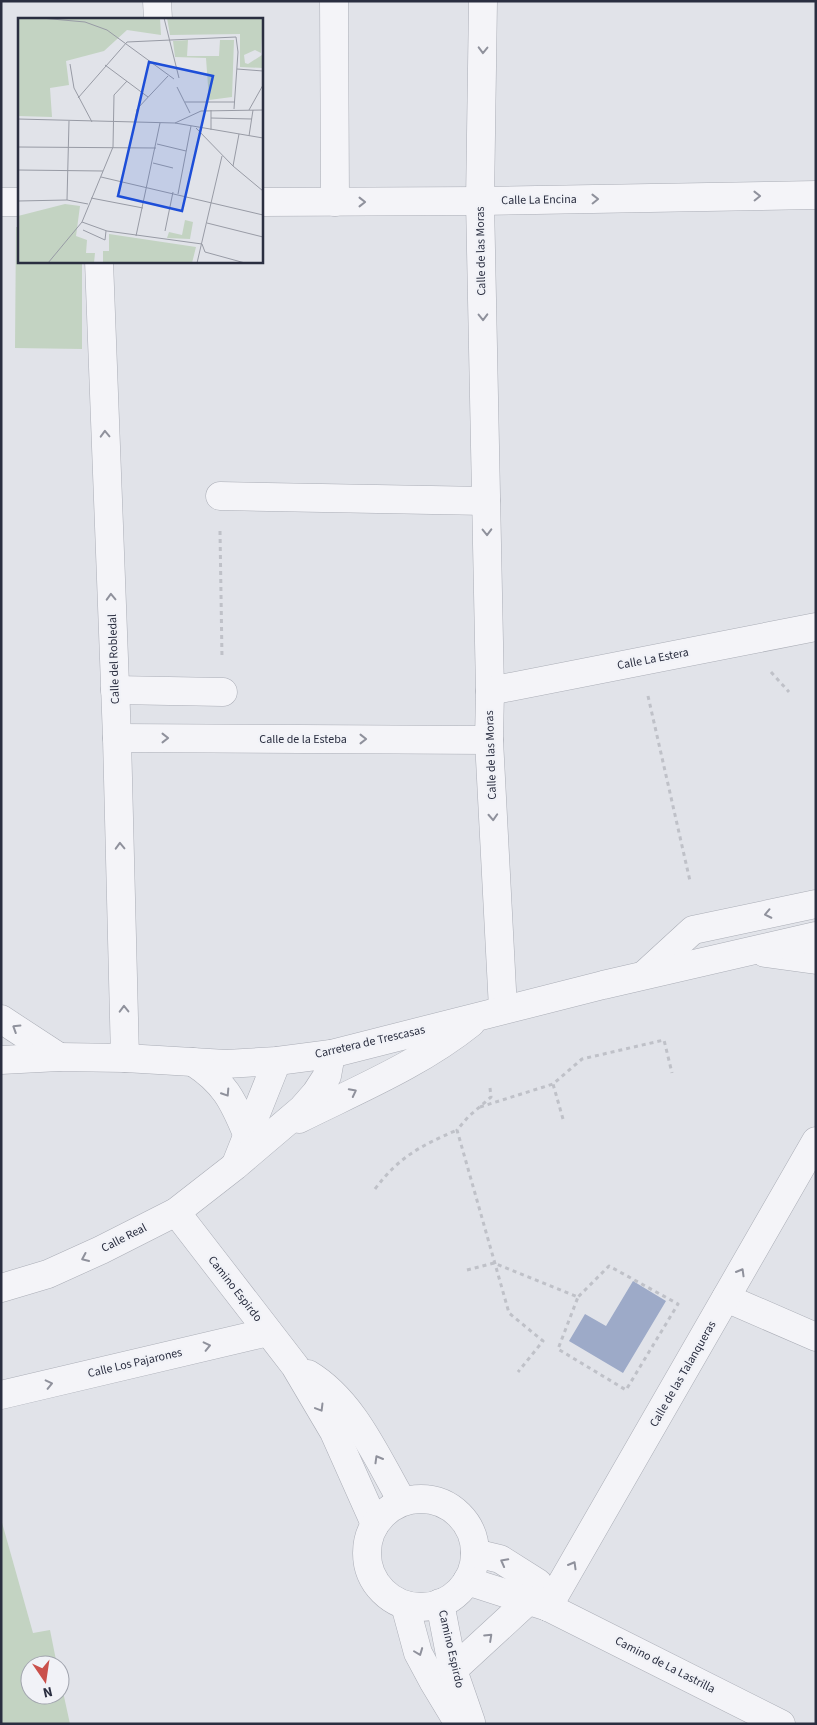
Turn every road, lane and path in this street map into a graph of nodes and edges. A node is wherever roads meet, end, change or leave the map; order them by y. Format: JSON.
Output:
{"nodes":[{"id":1,"x":157,"y":1,"type":"edge"},
{"id":2,"x":334,"y":1,"type":"edge"},
{"id":3,"x":483,"y":1,"type":"edge"},
{"id":4,"x":158,"y":18,"type":"edge"},
{"id":5,"x":816,"y":195,"type":"edge"},
{"id":6,"x":480,"y":201,"type":"junction"},
{"id":7,"x":1,"y":202,"type":"edge"},
{"id":8,"x":18,"y":202,"type":"edge"},
{"id":9,"x":262,"y":202,"type":"edge"},
{"id":10,"x":334,"y":202,"type":"junction"},
{"id":11,"x":99,"y":262,"type":"edge"},
{"id":12,"x":220,"y":496,"type":"joint"},
{"id":13,"x":486,"y":501,"type":"junction"},
{"id":14,"x":816,"y":627,"type":"edge"},
{"id":15,"x":222,"y":647,"type":"dead end"},
{"id":16,"x":640,"y":662,"type":"junction"},
{"id":17,"x":115,"y":690,"type":"junction"},
{"id":18,"x":490,"y":691,"type":"junction"},
{"id":19,"x":223,"y":692,"type":"dead end"},
{"id":20,"x":117,"y":738,"type":"junction"},
{"id":21,"x":489,"y":740,"type":"junction"},
{"id":22,"x":690,"y":881,"type":"dead end"},
{"id":23,"x":816,"y":904,"type":"edge"},
{"id":24,"x":815,"y":951,"type":"edge"},
{"id":25,"x":643,"y":976,"type":"junction"},
{"id":26,"x":492,"y":1012,"type":"junction"},
{"id":27,"x":1,"y":1019,"type":"edge"},
{"id":28,"x":331,"y":1054,"type":"junction"},
{"id":29,"x":59,"y":1057,"type":"junction"},
{"id":30,"x":125,"y":1058,"type":"junction"},
{"id":31,"x":1,"y":1060,"type":"edge"},
{"id":32,"x":277,"y":1061,"type":"junction"},
{"id":33,"x":193,"y":1062,"type":"junction"},
{"id":34,"x":672,"y":1073,"type":"dead end"},
{"id":35,"x":554,"y":1084,"type":"junction"},
{"id":36,"x":490,"y":1088,"type":"dead end"},
{"id":37,"x":479,"y":1108,"type":"junction"},
{"id":38,"x":563,"y":1119,"type":"dead end"},
{"id":39,"x":278,"y":1130,"type":"junction"},
{"id":40,"x":457,"y":1130,"type":"junction"},
{"id":41,"x":247,"y":1134,"type":"junction"},
{"id":42,"x":816,"y":1141,"type":"edge"},
{"id":43,"x":235,"y":1166,"type":"junction"},
{"id":44,"x":374,"y":1189,"type":"dead end"},
{"id":45,"x":176,"y":1212,"type":"junction"},
{"id":46,"x":494,"y":1263,"type":"junction"},
{"id":47,"x":467,"y":1270,"type":"dead end"},
{"id":48,"x":1,"y":1288,"type":"edge"},
{"id":49,"x":578,"y":1297,"type":"junction"},
{"id":50,"x":726,"y":1298,"type":"junction"},
{"id":51,"x":268,"y":1332,"type":"junction"},
{"id":52,"x":816,"y":1336,"type":"edge"},
{"id":53,"x":295,"y":1366,"type":"junction"},
{"id":54,"x":518,"y":1372,"type":"dead end"},
{"id":55,"x":1,"y":1395,"type":"edge"},
{"id":56,"x":402,"y":1501,"type":"junction"},
{"id":57,"x":375,"y":1524,"type":"junction"},
{"id":58,"x":475,"y":1553,"type":"junction"},
{"id":59,"x":467,"y":1581,"type":"junction"},
{"id":60,"x":440,"y":1603,"type":"junction"},
{"id":61,"x":538,"y":1604,"type":"junction"},
{"id":62,"x":404,"y":1605,"type":"junction"},
{"id":63,"x":453,"y":1670,"type":"junction"},
{"id":64,"x":459,"y":1724,"type":"edge"},
{"id":65,"x":472,"y":1724,"type":"edge"},
{"id":66,"x":781,"y":1724,"type":"edge"}],
"edges":[{"from":1,"to":4,"type":"street"},
{"from":2,"to":10,"type":"street"},
{"from":3,"to":6,"type":"street","name":"Calle de las Moras","one_way":true},
{"from":6,"to":5,"type":"street","name":"Calle La Encina","one_way":true},
{"from":10,"to":6,"type":"street","name":"Calle La Encina","one_way":true},
{"from":6,"to":13,"type":"street","name":"Calle de las Moras","one_way":true},
{"from":7,"to":8,"type":"street"},
{"from":9,"to":10,"type":"street","name":"Calle La Encina"},
{"from":17,"to":11,"type":"street","name":"Calle del Robledal","one_way":true},
{"from":12,"to":13,"type":"street"},
{"from":12,"to":15,"type":"path"},
{"from":13,"to":18,"type":"street","name":"Calle de las Moras","one_way":true},
{"from":14,"to":16,"type":"street","name":"Calle La Estera"},
{"from":16,"to":18,"type":"street","name":"Calle La Estera"},
{"from":16,"to":22,"type":"path"},
{"from":17,"to":19,"type":"street"},
{"from":17,"to":20,"type":"street","name":"Calle del Robledal"},
{"from":18,"to":21,"type":"street","name":"Calle de las Moras"},
{"from":20,"to":21,"type":"street","name":"Calle de la Esteba","one_way":true},
{"from":30,"to":20,"type":"street","name":"Calle del Robledal","one_way":true},
{"from":21,"to":26,"type":"street","name":"Calle de las Moras","one_way":true},
{"from":23,"to":25,"type":"street","name":"Carretera de Trescasas","one_way":true},
{"from":24,"to":25,"type":"street","name":"Carretera de Trescasas"},
{"from":25,"to":26,"type":"street","name":"Carretera de Trescasas"},
{"from":26,"to":28,"type":"street","name":"Carretera de Trescasas"},
{"from":39,"to":26,"type":"street","name":"Calle Real","one_way":true},
{"from":29,"to":27,"type":"street","one_way":true},
{"from":28,"to":32,"type":"street","name":"Carretera de Trescasas"},
{"from":28,"to":39,"type":"street","name":"Calle Real"},
{"from":29,"to":30,"type":"street","name":"Carretera de Trescasas"},
{"from":29,"to":31,"type":"street","name":"Carretera de Trescasas"},
{"from":30,"to":33,"type":"street","name":"Carretera de Trescasas"},
{"from":32,"to":33,"type":"street","name":"Carretera de Trescasas"},
{"from":32,"to":41,"type":"street"},
{"from":33,"to":41,"type":"street","one_way":true},
{"from":34,"to":35,"type":"path"},
{"from":35,"to":37,"type":"path"},
{"from":35,"to":38,"type":"path"},
{"from":36,"to":37,"type":"path"},
{"from":37,"to":40,"type":"path"},
{"from":39,"to":43,"type":"street","name":"Calle Real"},
{"from":40,"to":44,"type":"path"},
{"from":40,"to":46,"type":"path"},
{"from":41,"to":43,"type":"street"},
{"from":50,"to":42,"type":"street","name":"Calle de las Talanqueras","one_way":true},
{"from":43,"to":45,"type":"street","name":"Calle Real"},
{"from":45,"to":48,"type":"street","name":"Calle Real","one_way":true},
{"from":45,"to":51,"type":"street","name":"Camino Espirdo"},
{"from":46,"to":47,"type":"path"},
{"from":46,"to":49,"type":"path"},
{"from":46,"to":54,"type":"path"},
{"from":49,"to":49,"type":"path"},
{"from":50,"to":52,"type":"street"},
{"from":61,"to":50,"type":"street","name":"Calle de las Talanqueras","one_way":true},
{"from":51,"to":53,"type":"street","name":"Camino Espirdo"},
{"from":55,"to":51,"type":"street","name":"Calle Los Pajarones","one_way":true},
{"from":56,"to":53,"type":"street","name":"Camino Espirdo","one_way":true},
{"from":53,"to":57,"type":"street","name":"Camino Espirdo","one_way":true},
{"from":56,"to":57,"type":"street","name":"Camino Espirdo"},
{"from":56,"to":58,"type":"street","name":"Camino Espirdo"},
{"from":57,"to":62,"type":"street","name":"Camino Espirdo"},
{"from":58,"to":59,"type":"street","name":"Camino Espirdo"},
{"from":61,"to":58,"type":"street","one_way":true},
{"from":59,"to":60,"type":"street","name":"Camino Espirdo"},
{"from":59,"to":61,"type":"street","name":"Camino de La Lastrilla"},
{"from":60,"to":62,"type":"street","name":"Camino Espirdo"},
{"from":60,"to":63,"type":"street","name":"Camino Espirdo"},
{"from":63,"to":61,"type":"street","name":"Calle de las Talanqueras","one_way":true},
{"from":61,"to":66,"type":"street","name":"Camino de La Lastrilla"},
{"from":62,"to":64,"type":"street","name":"Camino Espirdo","one_way":true},
{"from":63,"to":65,"type":"street","name":"Camino Espirdo"}]}
